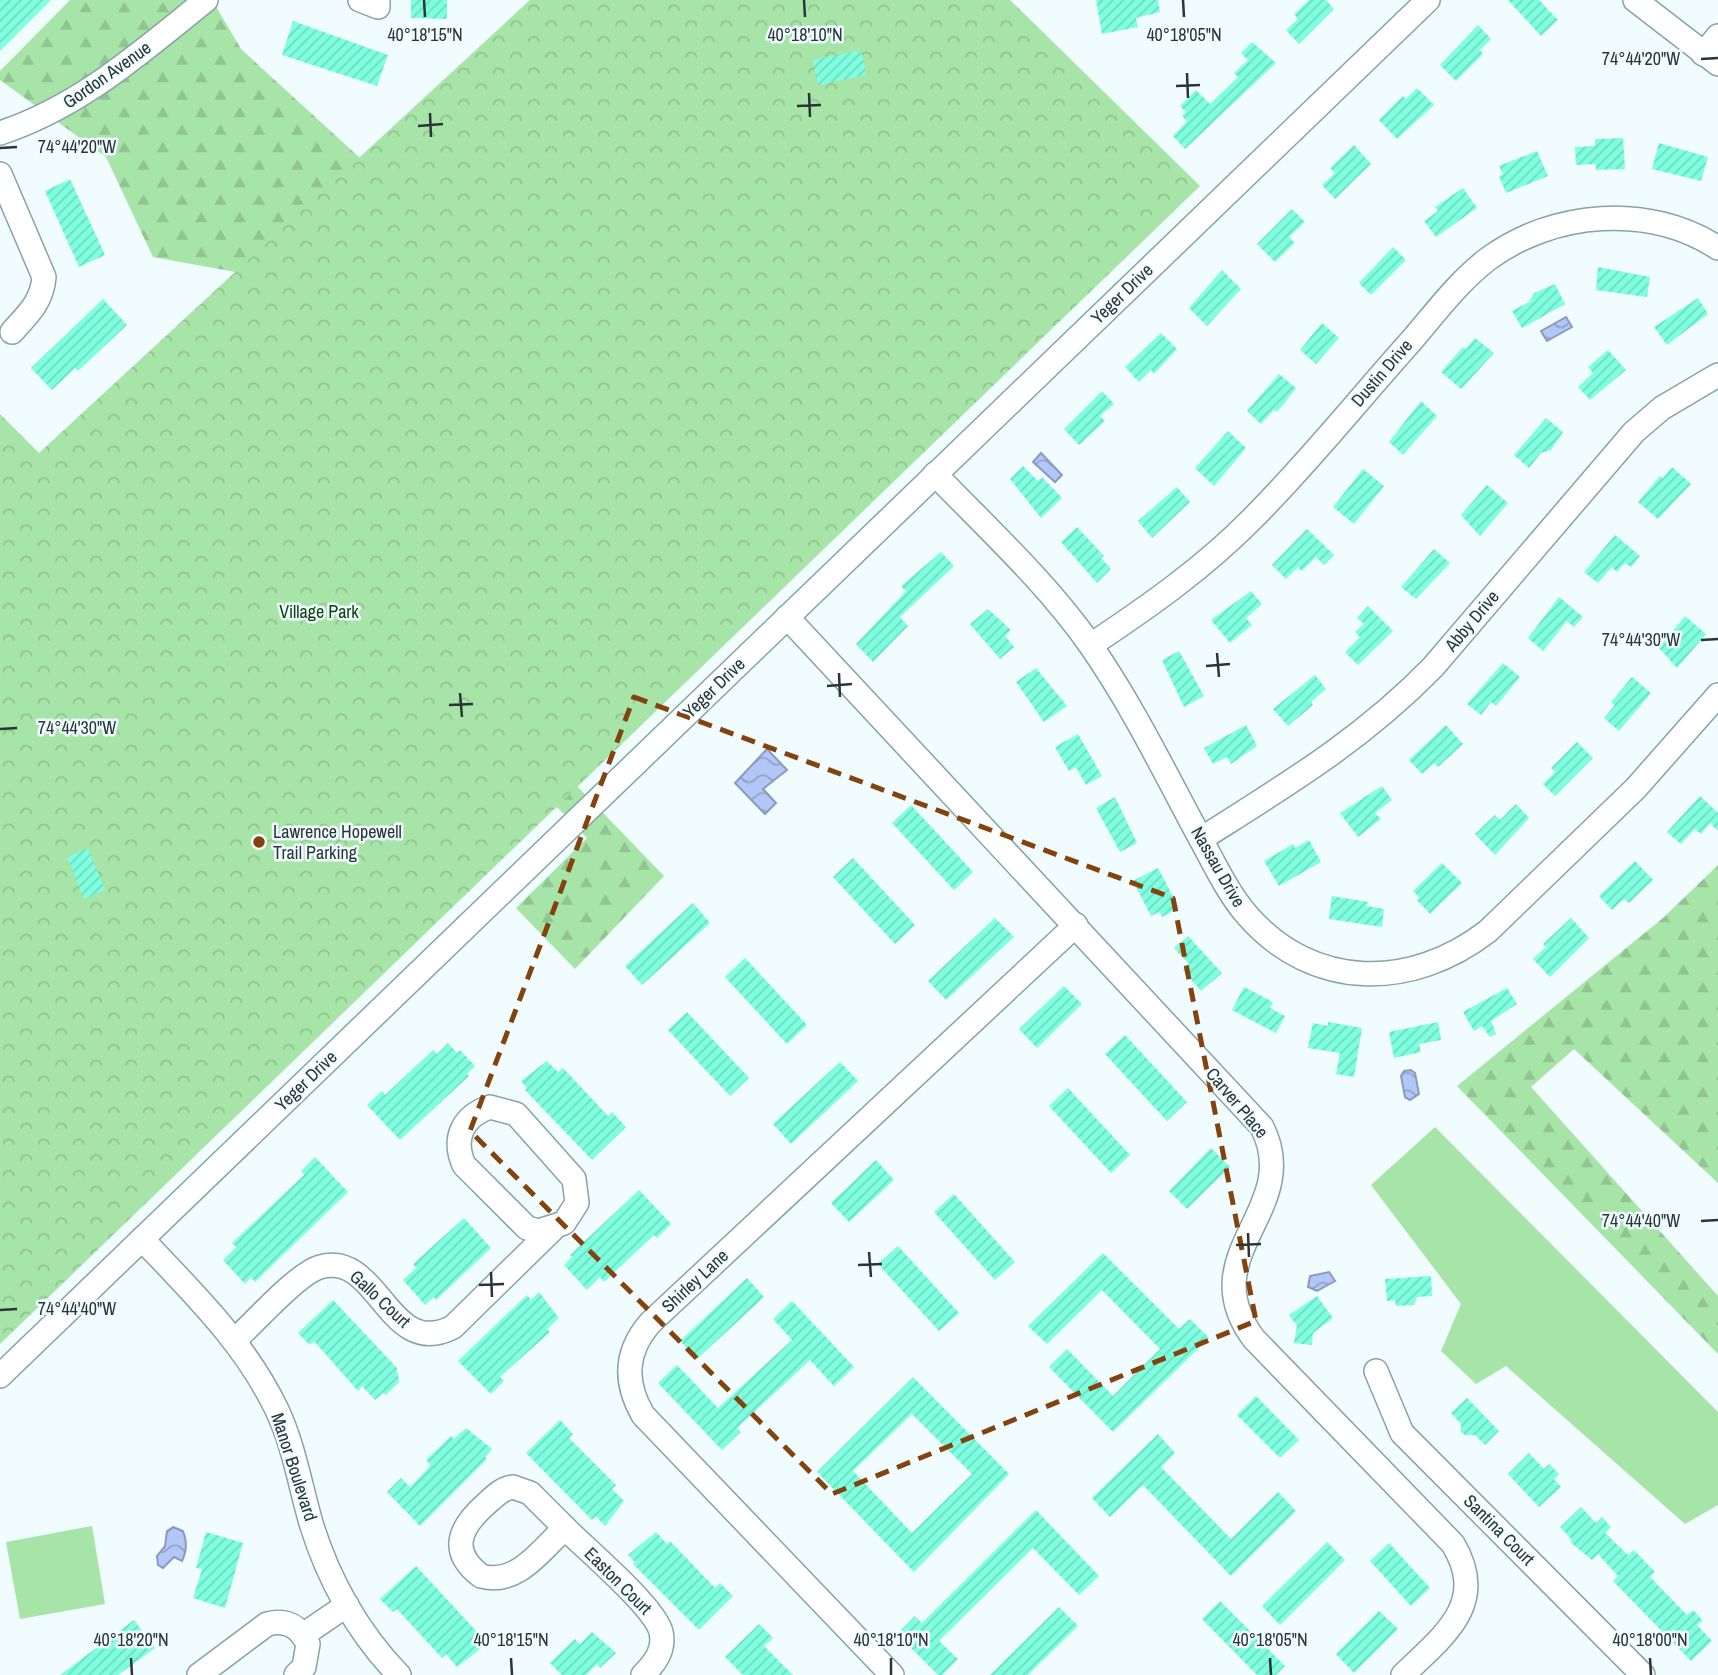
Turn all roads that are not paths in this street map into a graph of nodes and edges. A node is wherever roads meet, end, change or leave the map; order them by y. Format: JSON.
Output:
{"nodes":[{"id":1,"x":205,"y":0,"type":"edge"},
{"id":2,"x":360,"y":0,"type":"edge"},
{"id":3,"x":378,"y":0,"type":"edge"},
{"id":4,"x":1428,"y":0,"type":"edge"},
{"id":5,"x":1635,"y":0,"type":"edge"},
{"id":6,"x":1718,"y":36,"type":"edge"},
{"id":7,"x":1711,"y":59,"type":"edge"},
{"id":8,"x":0,"y":134,"type":"edge"},
{"id":9,"x":0,"y":174,"type":"edge"},
{"id":10,"x":1718,"y":248,"type":"edge"},
{"id":11,"x":12,"y":332,"type":"dead end"},
{"id":12,"x":1718,"y":375,"type":"edge"},
{"id":13,"x":935,"y":474,"type":"junction"},
{"id":14,"x":786,"y":617,"type":"junction"},
{"id":15,"x":1091,"y":645,"type":"junction"},
{"id":16,"x":1718,"y":695,"type":"edge"},
{"id":17,"x":1201,"y":839,"type":"junction"},
{"id":18,"x":1076,"y":925,"type":"junction"},
{"id":19,"x":553,"y":1229,"type":"junction"},
{"id":20,"x":142,"y":1239,"type":"junction"},
{"id":21,"x":235,"y":1340,"type":"junction"},
{"id":22,"x":1376,"y":1371,"type":"dead end"},
{"id":23,"x":0,"y":1376,"type":"edge"},
{"id":24,"x":565,"y":1528,"type":"junction"},
{"id":25,"x":347,"y":1605,"type":"junction"},
{"id":26,"x":303,"y":1635,"type":"junction"},
{"id":27,"x":199,"y":1675,"type":"edge"},
{"id":28,"x":296,"y":1675,"type":"edge"},
{"id":29,"x":399,"y":1675,"type":"edge"},
{"id":30,"x":643,"y":1675,"type":"edge"},
{"id":31,"x":892,"y":1675,"type":"edge"},
{"id":32,"x":1404,"y":1675,"type":"edge"},
{"id":33,"x":1643,"y":1675,"type":"edge"}],
"edges":[{"from":1,"to":8,"type":"street","name":"Gordon Avenue"},
{"from":2,"to":3,"type":"street"},
{"from":4,"to":13,"type":"street","name":"Yeger Drive"},
{"from":5,"to":7,"type":"street"},
{"from":6,"to":7,"type":"street"},
{"from":9,"to":11,"type":"street"},
{"from":10,"to":15,"type":"street","name":"Dustin Drive"},
{"from":12,"to":17,"type":"street","name":"Abby Drive"},
{"from":13,"to":14,"type":"street","name":"Yeger Drive"},
{"from":13,"to":15,"type":"street","name":"Nassau Drive"},
{"from":14,"to":18,"type":"street","name":"Carver Place"},
{"from":14,"to":20,"type":"street","name":"Yeger Drive"},
{"from":15,"to":17,"type":"street","name":"Nassau Drive"},
{"from":16,"to":17,"type":"street","name":"Nassau Drive"},
{"from":18,"to":31,"type":"street","name":"Shirley Lane"},
{"from":18,"to":32,"type":"street","name":"Carver Place"},
{"from":19,"to":19,"type":"street","name":"Gallo Court"},
{"from":19,"to":21,"type":"street","name":"Gallo Court"},
{"from":20,"to":21,"type":"street","name":"Manor Boulevard"},
{"from":20,"to":23,"type":"street","name":"Yeger Drive"},
{"from":21,"to":25,"type":"street","name":"Manor Boulevard"},
{"from":22,"to":33,"type":"street","name":"Santina Court"},
{"from":24,"to":24,"type":"street","name":"Easton Court"},
{"from":24,"to":30,"type":"street","name":"Easton Court"},
{"from":25,"to":26,"type":"street"},
{"from":25,"to":29,"type":"street","name":"Manor Boulevard"},
{"from":26,"to":27,"type":"street"},
{"from":26,"to":28,"type":"street"}]}
